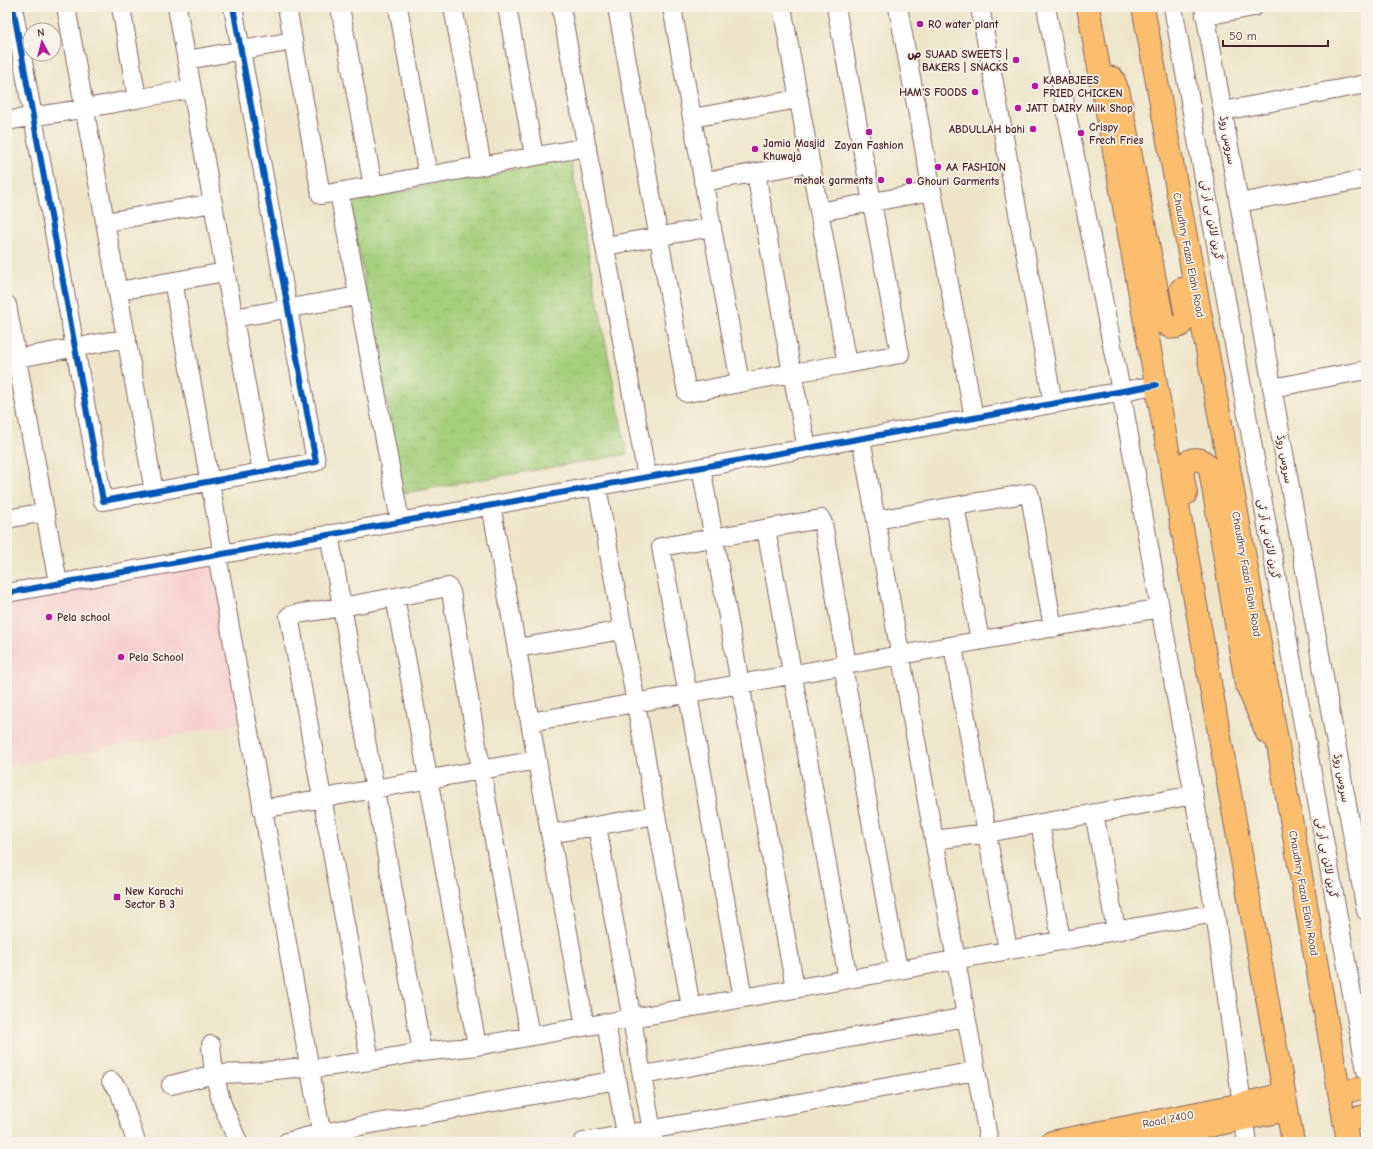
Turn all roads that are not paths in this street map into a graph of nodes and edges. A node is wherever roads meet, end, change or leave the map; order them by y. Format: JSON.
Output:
{"nodes":[{"id":1,"x":13,"y":7,"type":"edge"},
{"id":2,"x":66,"y":7,"type":"edge"},
{"id":3,"x":121,"y":7,"type":"edge"},
{"id":4,"x":177,"y":7,"type":"edge"},
{"id":5,"x":233,"y":7,"type":"edge"},
{"id":6,"x":287,"y":7,"type":"edge"},
{"id":7,"x":340,"y":7,"type":"edge"},
{"id":8,"x":398,"y":7,"type":"edge"},
{"id":9,"x":453,"y":7,"type":"edge"},
{"id":10,"x":507,"y":7,"type":"edge"},
{"id":11,"x":561,"y":7,"type":"edge"},
{"id":12,"x":617,"y":7,"type":"edge"},
{"id":13,"x":672,"y":7,"type":"edge"},
{"id":14,"x":782,"y":7,"type":"edge"},
{"id":15,"x":836,"y":7,"type":"edge"},
{"id":16,"x":898,"y":7,"type":"edge"},
{"id":17,"x":980,"y":7,"type":"edge"},
{"id":18,"x":1046,"y":7,"type":"edge"},
{"id":19,"x":1173,"y":7,"type":"edge"},
{"id":20,"x":1254,"y":7,"type":"edge"},
{"id":21,"x":1088,"y":9,"type":"edge"},
{"id":22,"x":1205,"y":11,"type":"edge"},
{"id":23,"x":1144,"y":14,"type":"edge"},
{"id":24,"x":293,"y":41,"type":"junction"},
{"id":25,"x":241,"y":50,"type":"junction"},
{"id":26,"x":187,"y":60,"type":"junction"},
{"id":27,"x":1366,"y":84,"type":"edge"},
{"id":28,"x":192,"y":89,"type":"junction"},
{"id":29,"x":137,"y":98,"type":"junction"},
{"id":30,"x":799,"y":99,"type":"junction"},
{"id":31,"x":85,"y":108,"type":"junction"},
{"id":32,"x":1223,"y":112,"type":"junction"},
{"id":33,"x":33,"y":116,"type":"junction"},
{"id":34,"x":692,"y":118,"type":"junction"},
{"id":35,"x":7,"y":122,"type":"edge"},
{"id":36,"x":587,"y":147,"type":"junction"},
{"id":37,"x":534,"y":156,"type":"junction"},
{"id":38,"x":810,"y":163,"type":"junction"},
{"id":39,"x":482,"y":166,"type":"junction"},
{"id":40,"x":756,"y":173,"type":"junction"},
{"id":41,"x":428,"y":176,"type":"junction"},
{"id":42,"x":1366,"y":179,"type":"edge"},
{"id":43,"x":704,"y":182,"type":"junction"},
{"id":44,"x":373,"y":186,"type":"junction"},
{"id":45,"x":932,"y":191,"type":"junction"},
{"id":46,"x":340,"y":192,"type":"junction"},
{"id":47,"x":872,"y":202,"type":"junction"},
{"id":48,"x":213,"y":203,"type":"junction"},
{"id":49,"x":1239,"y":203,"type":"junction"},
{"id":50,"x":819,"y":212,"type":"junction"},
{"id":51,"x":106,"y":222,"type":"junction"},
{"id":52,"x":712,"y":227,"type":"junction"},
{"id":53,"x":659,"y":236,"type":"junction"},
{"id":54,"x":605,"y":246,"type":"junction"},
{"id":55,"x":225,"y":272,"type":"junction"},
{"id":56,"x":173,"y":281,"type":"junction"},
{"id":57,"x":118,"y":291,"type":"junction"},
{"id":58,"x":358,"y":296,"type":"junction"},
{"id":59,"x":7,"y":305,"type":"edge"},
{"id":60,"x":288,"y":308,"type":"junction"},
{"id":61,"x":234,"y":318,"type":"junction"},
{"id":62,"x":127,"y":338,"type":"junction"},
{"id":63,"x":75,"y":347,"type":"junction"},
{"id":64,"x":12,"y":359,"type":"edge"},
{"id":65,"x":847,"y":364,"type":"junction"},
{"id":66,"x":1366,"y":370,"type":"edge"},
{"id":67,"x":792,"y":373,"type":"junction"},
{"id":68,"x":740,"y":383,"type":"junction"},
{"id":69,"x":1156,"y":385,"type":"junction"},
{"id":70,"x":1272,"y":388,"type":"junction"},
{"id":71,"x":1122,"y":391,"type":"junction"},
{"id":72,"x":1053,"y":403,"type":"junction"},
{"id":73,"x":974,"y":418,"type":"junction"},
{"id":74,"x":861,"y":438,"type":"junction"},
{"id":75,"x":807,"y":448,"type":"junction"},
{"id":76,"x":700,"y":467,"type":"junction"},
{"id":77,"x":262,"y":472,"type":"junction"},
{"id":78,"x":647,"y":477,"type":"junction"},
{"id":79,"x":209,"y":481,"type":"junction"},
{"id":80,"x":597,"y":486,"type":"junction"},
{"id":81,"x":154,"y":491,"type":"junction"},
{"id":82,"x":491,"y":505,"type":"junction"},
{"id":83,"x":955,"y":506,"type":"junction"},
{"id":84,"x":45,"y":512,"type":"junction"},
{"id":85,"x":7,"y":519,"type":"edge"},
{"id":86,"x":876,"y":520,"type":"junction"},
{"id":87,"x":400,"y":521,"type":"junction"},
{"id":88,"x":766,"y":529,"type":"junction"},
{"id":89,"x":329,"y":534,"type":"junction"},
{"id":90,"x":713,"y":538,"type":"junction"},
{"id":91,"x":220,"y":554,"type":"junction"},
{"id":92,"x":58,"y":583,"type":"junction"},
{"id":93,"x":7,"y":593,"type":"edge"},
{"id":94,"x":395,"y":597,"type":"junction"},
{"id":95,"x":342,"y":607,"type":"junction"},
{"id":96,"x":1160,"y":608,"type":"junction"},
{"id":97,"x":1053,"y":628,"type":"junction"},
{"id":98,"x":623,"y":630,"type":"junction"},
{"id":99,"x":980,"y":641,"type":"junction"},
{"id":100,"x":953,"y":646,"type":"junction"},
{"id":101,"x":516,"y":648,"type":"junction"},
{"id":102,"x":900,"y":655,"type":"junction"},
{"id":103,"x":845,"y":665,"type":"junction"},
{"id":104,"x":793,"y":675,"type":"junction"},
{"id":105,"x":740,"y":684,"type":"junction"},
{"id":106,"x":688,"y":694,"type":"junction"},
{"id":107,"x":636,"y":703,"type":"junction"},
{"id":108,"x":530,"y":722,"type":"junction"},
{"id":109,"x":1218,"y":725,"type":"junction"},
{"id":110,"x":537,"y":760,"type":"junction"},
{"id":111,"x":481,"y":769,"type":"junction"},
{"id":112,"x":1282,"y":771,"type":"junction"},
{"id":113,"x":428,"y":779,"type":"junction"},
{"id":114,"x":375,"y":789,"type":"junction"},
{"id":115,"x":1194,"y":795,"type":"junction"},
{"id":116,"x":322,"y":798,"type":"junction"},
{"id":117,"x":262,"y":809,"type":"junction"},
{"id":118,"x":1094,"y":813,"type":"junction"},
{"id":119,"x":656,"y":815,"type":"junction"},
{"id":120,"x":1040,"y":823,"type":"junction"},
{"id":121,"x":597,"y":826,"type":"junction"},
{"id":122,"x":987,"y":833,"type":"junction"},
{"id":123,"x":551,"y":834,"type":"junction"},
{"id":124,"x":934,"y":840,"type":"junction"},
{"id":125,"x":1361,"y":860,"type":"edge"},
{"id":126,"x":1366,"y":911,"type":"edge"},
{"id":127,"x":1215,"y":912,"type":"junction"},
{"id":128,"x":1116,"y":930,"type":"junction"},
{"id":129,"x":1061,"y":940,"type":"junction"},
{"id":130,"x":1008,"y":950,"type":"junction"},
{"id":131,"x":955,"y":960,"type":"junction"},
{"id":132,"x":898,"y":970,"type":"junction"},
{"id":133,"x":848,"y":979,"type":"junction"},
{"id":134,"x":795,"y":988,"type":"junction"},
{"id":135,"x":743,"y":998,"type":"junction"},
{"id":136,"x":691,"y":1007,"type":"junction"},
{"id":137,"x":966,"y":1017,"type":"junction"},
{"id":138,"x":632,"y":1018,"type":"junction"},
{"id":139,"x":606,"y":1023,"type":"junction"},
{"id":140,"x":585,"y":1026,"type":"junction"},
{"id":141,"x":530,"y":1036,"type":"junction"},
{"id":142,"x":211,"y":1045,"type":"dead end"},
{"id":143,"x":477,"y":1046,"type":"junction"},
{"id":144,"x":422,"y":1052,"type":"junction"},
{"id":145,"x":370,"y":1061,"type":"junction"},
{"id":146,"x":310,"y":1069,"type":"junction"},
{"id":147,"x":976,"y":1071,"type":"junction"},
{"id":148,"x":1366,"y":1071,"type":"edge"},
{"id":149,"x":214,"y":1074,"type":"junction"},
{"id":150,"x":642,"y":1075,"type":"junction"},
{"id":151,"x":111,"y":1080,"type":"dead end"},
{"id":152,"x":617,"y":1080,"type":"junction"},
{"id":153,"x":170,"y":1084,"type":"dead end"},
{"id":154,"x":1366,"y":1088,"type":"edge"},
{"id":155,"x":1339,"y":1092,"type":"junction"},
{"id":156,"x":1286,"y":1102,"type":"junction"},
{"id":157,"x":1242,"y":1112,"type":"junction"},
{"id":158,"x":1366,"y":1116,"type":"edge"},
{"id":159,"x":1344,"y":1120,"type":"junction"},
{"id":160,"x":626,"y":1134,"type":"junction"},
{"id":161,"x":653,"y":1136,"type":"edge"},
{"id":162,"x":322,"y":1138,"type":"edge"},
{"id":163,"x":136,"y":1142,"type":"edge"},
{"id":164,"x":238,"y":1142,"type":"edge"},
{"id":165,"x":287,"y":1142,"type":"edge"},
{"id":166,"x":583,"y":1142,"type":"edge"},
{"id":167,"x":989,"y":1142,"type":"edge"},
{"id":168,"x":1052,"y":1142,"type":"edge"},
{"id":169,"x":1132,"y":1142,"type":"edge"},
{"id":170,"x":1247,"y":1142,"type":"edge"},
{"id":171,"x":1293,"y":1142,"type":"edge"},
{"id":172,"x":1348,"y":1142,"type":"edge"}],
"edges":[{"from":1,"to":33,"type":"street"},
{"from":2,"to":31,"type":"street"},
{"from":3,"to":29,"type":"street"},
{"from":4,"to":26,"type":"street"},
{"from":5,"to":25,"type":"street"},
{"from":6,"to":24,"type":"street"},
{"from":7,"to":44,"type":"street"},
{"from":8,"to":41,"type":"street"},
{"from":9,"to":39,"type":"street"},
{"from":10,"to":37,"type":"street"},
{"from":11,"to":36,"type":"street"},
{"from":12,"to":53,"type":"street"},
{"from":13,"to":34,"type":"street"},
{"from":14,"to":30,"type":"street"},
{"from":15,"to":47,"type":"street"},
{"from":16,"to":45,"type":"street"},
{"from":17,"to":72,"type":"street"},
{"from":18,"to":71,"type":"street"},
{"from":19,"to":148,"type":"street","name":"گرین لائن بی آر ٹی"},
{"from":20,"to":22,"type":"street"},
{"from":21,"to":23,"type":"main road"},
{"from":21,"to":69,"type":"main road"},
{"from":22,"to":32,"type":"street","name":"سروس روڈ"},
{"from":23,"to":112,"type":"main road","name":"Chaudhry Fazal Elahi Road"},
{"from":24,"to":25,"type":"street"},
{"from":24,"to":46,"type":"street"},
{"from":25,"to":26,"type":"street"},
{"from":25,"to":60,"type":"street"},
{"from":26,"to":28,"type":"street"},
{"from":27,"to":32,"type":"street"},
{"from":28,"to":29,"type":"street"},
{"from":28,"to":48,"type":"street"},
{"from":29,"to":31,"type":"street"},
{"from":30,"to":34,"type":"street"},
{"from":30,"to":38,"type":"street"},
{"from":31,"to":33,"type":"street"},
{"from":31,"to":51,"type":"street"},
{"from":32,"to":49,"type":"street","name":"سروس روڈ"},
{"from":33,"to":35,"type":"street"},
{"from":33,"to":63,"type":"street"},
{"from":34,"to":43,"type":"street"},
{"from":36,"to":37,"type":"street"},
{"from":36,"to":54,"type":"street"},
{"from":37,"to":39,"type":"street"},
{"from":38,"to":40,"type":"street"},
{"from":38,"to":50,"type":"street"},
{"from":39,"to":41,"type":"street"},
{"from":40,"to":43,"type":"street"},
{"from":40,"to":67,"type":"street"},
{"from":41,"to":44,"type":"street"},
{"from":42,"to":49,"type":"street"},
{"from":43,"to":52,"type":"street"},
{"from":44,"to":46,"type":"street"},
{"from":45,"to":47,"type":"street"},
{"from":45,"to":73,"type":"street"},
{"from":46,"to":58,"type":"street"},
{"from":47,"to":50,"type":"street"},
{"from":47,"to":65,"type":"street"},
{"from":48,"to":51,"type":"street"},
{"from":48,"to":55,"type":"street"},
{"from":49,"to":70,"type":"street","name":"سروس روڈ"},
{"from":50,"to":65,"type":"street"},
{"from":51,"to":57,"type":"street"},
{"from":52,"to":53,"type":"street"},
{"from":52,"to":68,"type":"street"},
{"from":53,"to":54,"type":"street"},
{"from":53,"to":68,"type":"street"},
{"from":54,"to":78,"type":"street"},
{"from":55,"to":56,"type":"street"},
{"from":55,"to":61,"type":"street"},
{"from":56,"to":57,"type":"street"},
{"from":56,"to":79,"type":"street"},
{"from":57,"to":62,"type":"street"},
{"from":58,"to":60,"type":"street"},
{"from":58,"to":87,"type":"street"},
{"from":59,"to":64,"type":"street"},
{"from":60,"to":61,"type":"street"},
{"from":60,"to":77,"type":"street"},
{"from":61,"to":77,"type":"street"},
{"from":62,"to":63,"type":"street"},
{"from":62,"to":81,"type":"street"},
{"from":63,"to":64,"type":"street"},
{"from":63,"to":81,"type":"street"},
{"from":64,"to":84,"type":"street"},
{"from":65,"to":67,"type":"street"},
{"from":66,"to":70,"type":"street"},
{"from":67,"to":68,"type":"street"},
{"from":67,"to":75,"type":"street"},
{"from":69,"to":71,"type":"street"},
{"from":69,"to":109,"type":"main road"},
{"from":70,"to":125,"type":"street","name":"سروس روڈ"},
{"from":71,"to":72,"type":"street"},
{"from":71,"to":96,"type":"street"},
{"from":72,"to":73,"type":"street"},
{"from":73,"to":74,"type":"street"},
{"from":74,"to":75,"type":"street"},
{"from":74,"to":86,"type":"street"},
{"from":75,"to":76,"type":"street"},
{"from":76,"to":78,"type":"street"},
{"from":76,"to":90,"type":"street"},
{"from":77,"to":79,"type":"street"},
{"from":78,"to":80,"type":"street"},
{"from":79,"to":81,"type":"street"},
{"from":79,"to":91,"type":"street"},
{"from":80,"to":82,"type":"street"},
{"from":80,"to":98,"type":"street"},
{"from":82,"to":87,"type":"street"},
{"from":82,"to":101,"type":"street"},
{"from":83,"to":86,"type":"street"},
{"from":83,"to":97,"type":"street"},
{"from":83,"to":99,"type":"street"},
{"from":84,"to":85,"type":"street"},
{"from":84,"to":92,"type":"street"},
{"from":86,"to":102,"type":"street"},
{"from":87,"to":89,"type":"street"},
{"from":88,"to":90,"type":"street"},
{"from":88,"to":103,"type":"street"},
{"from":88,"to":104,"type":"street"},
{"from":89,"to":91,"type":"street"},
{"from":89,"to":95,"type":"street"},
{"from":90,"to":105,"type":"street"},
{"from":90,"to":106,"type":"street"},
{"from":91,"to":92,"type":"street"},
{"from":91,"to":117,"type":"street"},
{"from":92,"to":93,"type":"street"},
{"from":94,"to":95,"type":"street"},
{"from":94,"to":111,"type":"street"},
{"from":94,"to":113,"type":"street"},
{"from":95,"to":114,"type":"street"},
{"from":95,"to":116,"type":"street"},
{"from":96,"to":97,"type":"street"},
{"from":96,"to":115,"type":"street"},
{"from":97,"to":99,"type":"street"},
{"from":98,"to":101,"type":"street"},
{"from":98,"to":107,"type":"street"},
{"from":99,"to":100,"type":"street"},
{"from":100,"to":102,"type":"street"},
{"from":100,"to":122,"type":"street"},
{"from":101,"to":108,"type":"street"},
{"from":102,"to":103,"type":"street"},
{"from":102,"to":124,"type":"street"},
{"from":103,"to":104,"type":"street"},
{"from":103,"to":132,"type":"street"},
{"from":104,"to":105,"type":"street"},
{"from":104,"to":133,"type":"street"},
{"from":105,"to":106,"type":"street"},
{"from":105,"to":134,"type":"street"},
{"from":106,"to":107,"type":"street"},
{"from":106,"to":135,"type":"street"},
{"from":107,"to":108,"type":"street"},
{"from":107,"to":119,"type":"street"},
{"from":108,"to":110,"type":"street"},
{"from":109,"to":112,"type":"main road"},
{"from":109,"to":156,"type":"main road"},
{"from":110,"to":111,"type":"street"},
{"from":110,"to":123,"type":"street"},
{"from":111,"to":113,"type":"street"},
{"from":111,"to":141,"type":"street"},
{"from":112,"to":155,"type":"main road","name":"Chaudhry Fazal Elahi Road"},
{"from":113,"to":114,"type":"street"},
{"from":113,"to":143,"type":"street"},
{"from":114,"to":116,"type":"street"},
{"from":114,"to":144,"type":"street"},
{"from":115,"to":118,"type":"street"},
{"from":115,"to":127,"type":"street"},
{"from":116,"to":117,"type":"street"},
{"from":116,"to":145,"type":"street"},
{"from":117,"to":146,"type":"street"},
{"from":118,"to":120,"type":"street"},
{"from":118,"to":128,"type":"street"},
{"from":119,"to":121,"type":"street"},
{"from":119,"to":136,"type":"street"},
{"from":120,"to":122,"type":"street"},
{"from":120,"to":129,"type":"street"},
{"from":121,"to":123,"type":"street"},
{"from":121,"to":138,"type":"street"},
{"from":122,"to":124,"type":"street"},
{"from":122,"to":130,"type":"street"},
{"from":123,"to":140,"type":"street"},
{"from":124,"to":131,"type":"street"},
{"from":125,"to":126,"type":"street","name":"سروس روڈ"},
{"from":127,"to":128,"type":"street"},
{"from":127,"to":157,"type":"street"},
{"from":128,"to":129,"type":"street"},
{"from":129,"to":130,"type":"street"},
{"from":130,"to":131,"type":"street"},
{"from":131,"to":132,"type":"street"},
{"from":131,"to":137,"type":"street"},
{"from":132,"to":133,"type":"street"},
{"from":133,"to":134,"type":"street"},
{"from":134,"to":135,"type":"street"},
{"from":135,"to":136,"type":"street"},
{"from":136,"to":138,"type":"street"},
{"from":137,"to":147,"type":"street"},
{"from":137,"to":150,"type":"street"},
{"from":138,"to":139,"type":"street"},
{"from":138,"to":150,"type":"street"},
{"from":139,"to":140,"type":"street"},
{"from":139,"to":152,"type":"street"},
{"from":140,"to":141,"type":"street"},
{"from":141,"to":143,"type":"street"},
{"from":142,"to":149,"type":"street"},
{"from":143,"to":144,"type":"street"},
{"from":144,"to":145,"type":"street"},
{"from":145,"to":146,"type":"street"},
{"from":146,"to":149,"type":"street"},
{"from":146,"to":162,"type":"street"},
{"from":147,"to":161,"type":"street"},
{"from":147,"to":167,"type":"street"},
{"from":149,"to":153,"type":"street"},
{"from":149,"to":164,"type":"street"},
{"from":150,"to":161,"type":"street"},
{"from":151,"to":163,"type":"street"},
{"from":152,"to":160,"type":"street"},
{"from":152,"to":162,"type":"street"},
{"from":154,"to":155,"type":"main road"},
{"from":155,"to":159,"type":"main road","name":"Chaudhry Fazal Elahi Road"},
{"from":156,"to":157,"type":"main road","name":"Road 2400"},
{"from":156,"to":171,"type":"main road"},
{"from":157,"to":168,"type":"main road","name":"Road 2400"},
{"from":157,"to":169,"type":"main road","name":"Road 2400"},
{"from":157,"to":170,"type":"street"},
{"from":158,"to":159,"type":"main road"},
{"from":159,"to":172,"type":"main road","name":"Chaudhry Fazal Elahi Road"},
{"from":160,"to":161,"type":"street"},
{"from":160,"to":166,"type":"street"},
{"from":162,"to":165,"type":"street"}]}
